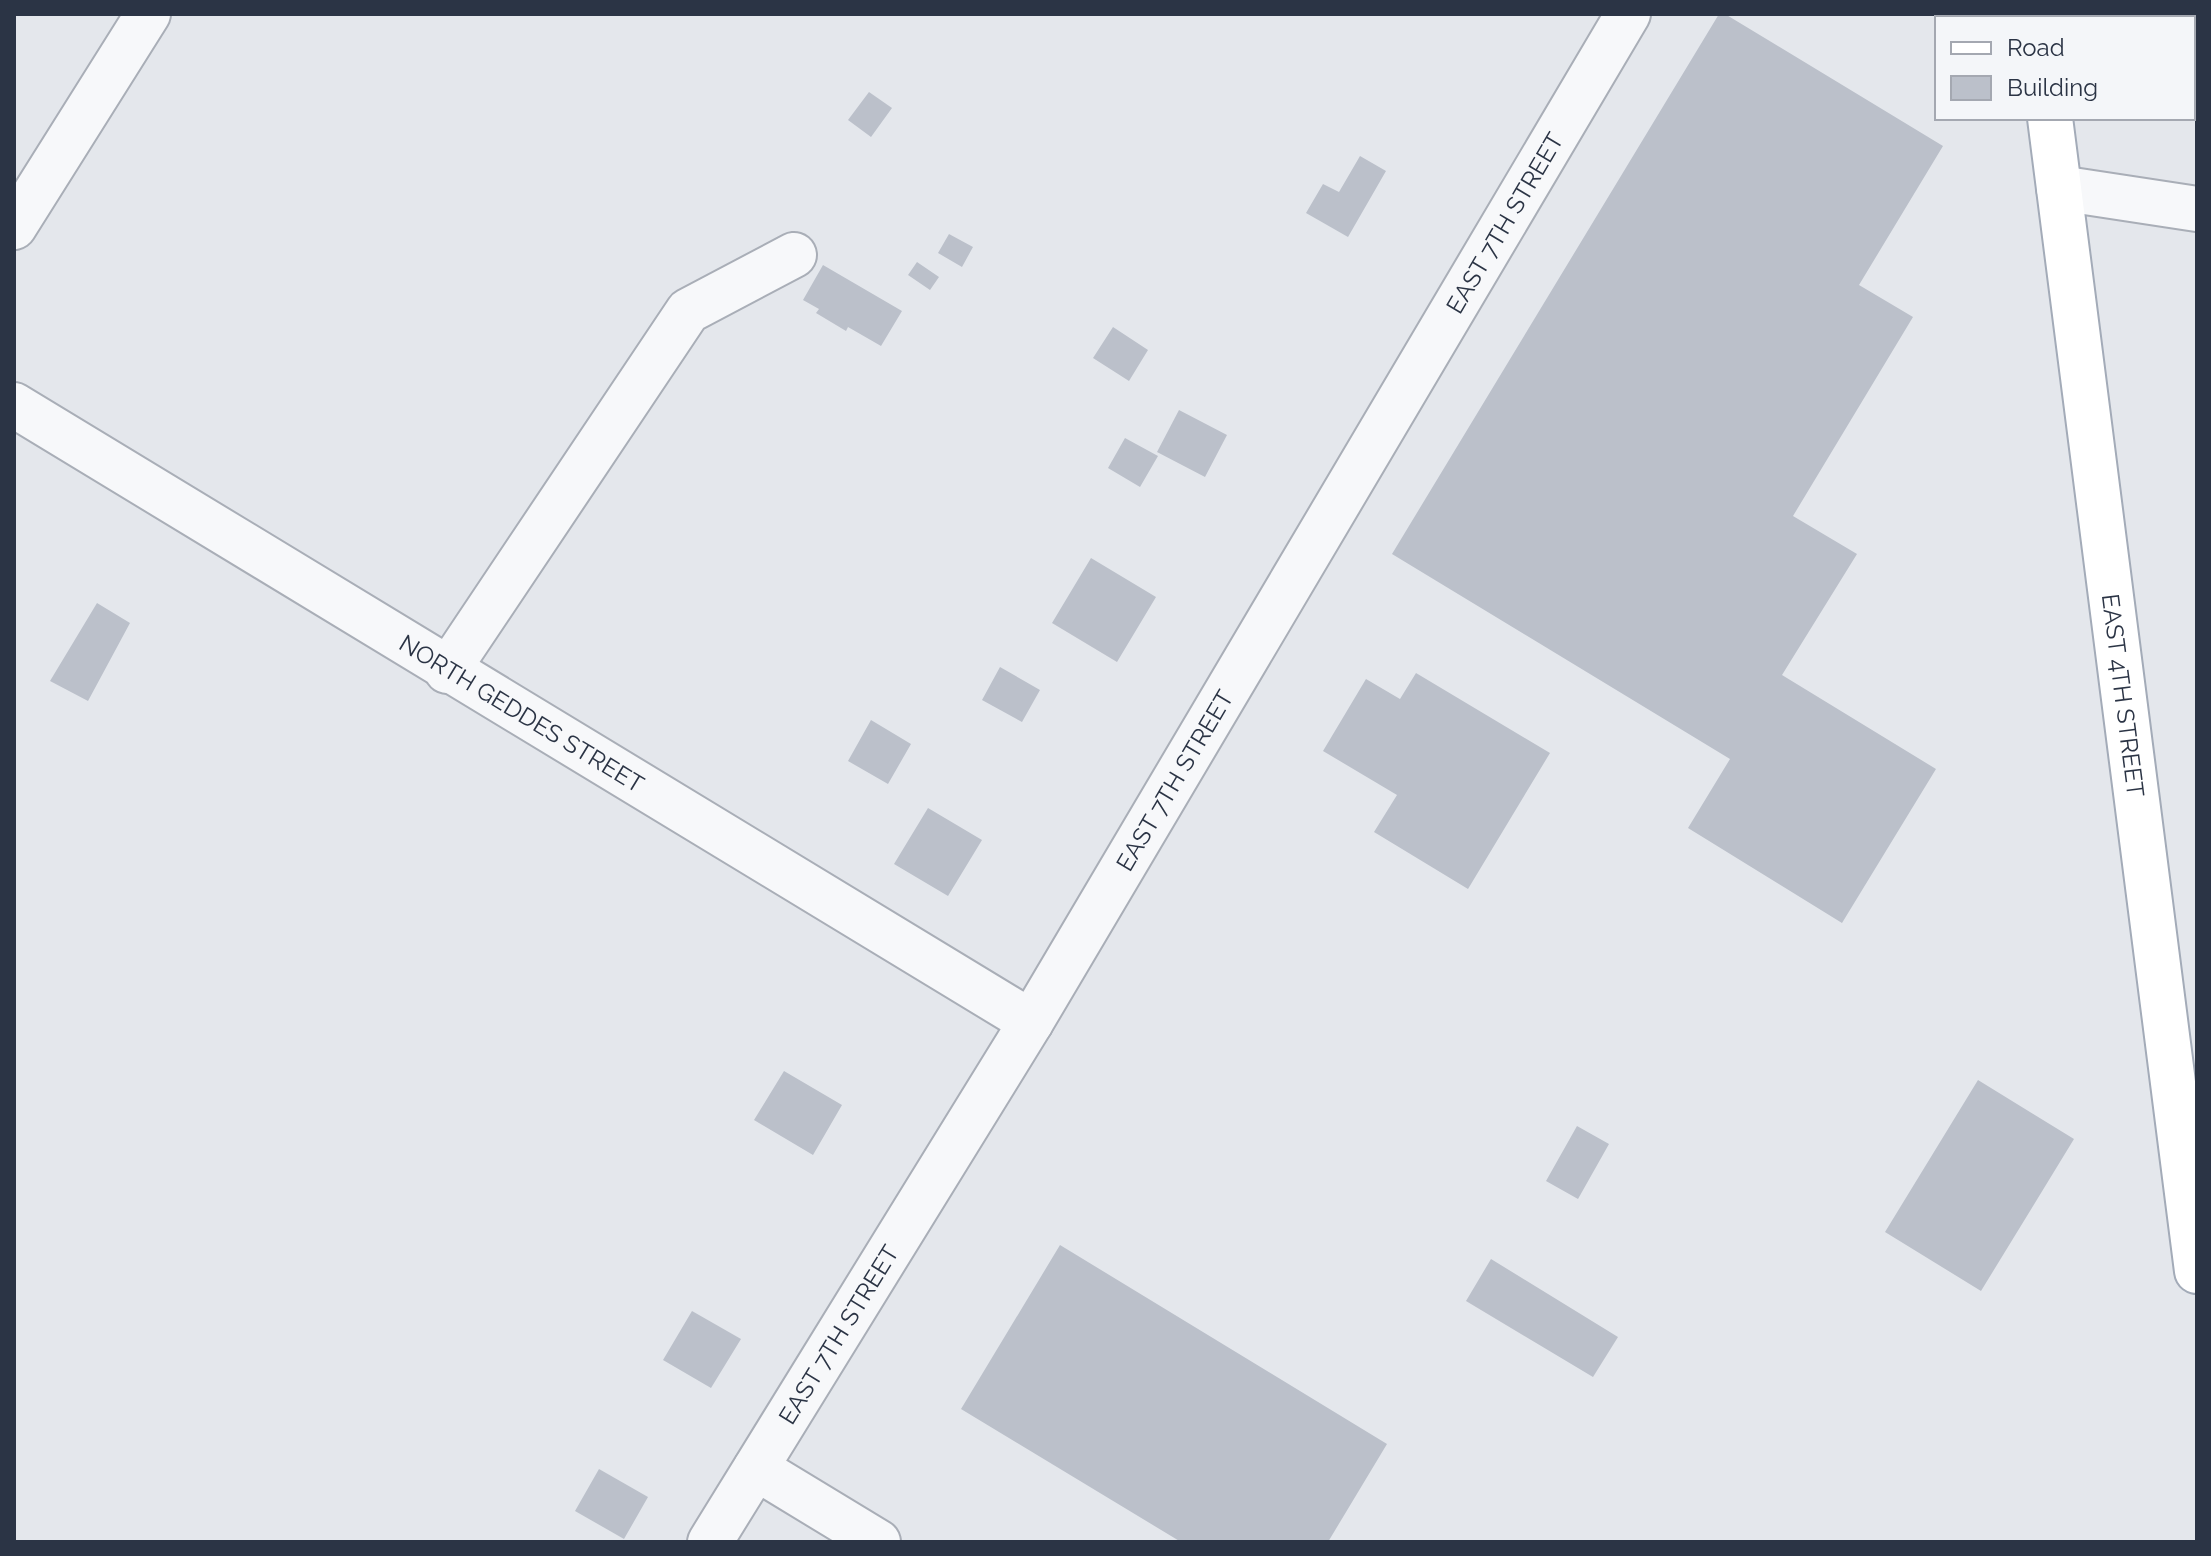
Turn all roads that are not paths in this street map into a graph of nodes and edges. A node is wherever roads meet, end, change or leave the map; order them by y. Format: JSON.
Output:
{"nodes":[{"id":1,"x":148,"y":14,"type":"edge"},
{"id":2,"x":1628,"y":14,"type":"edge"},
{"id":3,"x":2050,"y":120,"type":"edge"},
{"id":4,"x":2059,"y":188,"type":"junction"},
{"id":5,"x":2197,"y":209,"type":"edge"},
{"id":6,"x":14,"y":227,"type":"edge"},
{"id":7,"x":794,"y":255,"type":"dead end"},
{"id":8,"x":14,"y":405,"type":"edge"},
{"id":9,"x":447,"y":671,"type":"junction"},
{"id":10,"x":1031,"y":1022,"type":"junction"},
{"id":11,"x":2197,"y":1271,"type":"edge"},
{"id":12,"x":756,"y":1468,"type":"junction"},
{"id":13,"x":710,"y":1542,"type":"edge"},
{"id":14,"x":878,"y":1542,"type":"edge"}],
"edges":[{"from":1,"to":6,"type":"street"},
{"from":2,"to":10,"type":"street","name":"EAST 7TH STREET"},
{"from":3,"to":4,"type":"main road","name":"EAST 4TH STREET"},
{"from":4,"to":5,"type":"street"},
{"from":4,"to":11,"type":"main road","name":"EAST 4TH STREET"},
{"from":7,"to":9,"type":"street"},
{"from":8,"to":9,"type":"street","name":"NORTH GEDDES STREET"},
{"from":9,"to":10,"type":"street","name":"NORTH GEDDES STREET"},
{"from":10,"to":12,"type":"street","name":"EAST 7TH STREET"},
{"from":12,"to":13,"type":"street","name":"EAST 7TH STREET"},
{"from":12,"to":14,"type":"street"}]}
